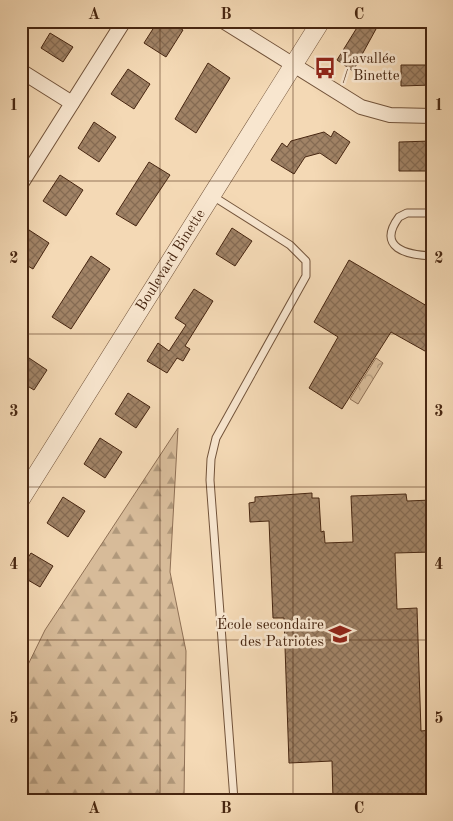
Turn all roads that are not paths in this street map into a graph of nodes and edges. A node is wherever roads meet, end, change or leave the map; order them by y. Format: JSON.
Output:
{"nodes":[{"id":1,"x":124,"y":21,"type":"edge"},
{"id":2,"x":223,"y":21,"type":"edge"},
{"id":3,"x":311,"y":21,"type":"edge"},
{"id":4,"x":321,"y":21,"type":"edge"},
{"id":5,"x":290,"y":63,"type":"junction"},
{"id":6,"x":21,"y":72,"type":"edge"},
{"id":7,"x":72,"y":103,"type":"junction"},
{"id":8,"x":432,"y":116,"type":"edge"},
{"id":9,"x":21,"y":184,"type":"edge"},
{"id":10,"x":208,"y":193,"type":"junction"},
{"id":11,"x":432,"y":213,"type":"edge"},
{"id":12,"x":432,"y":256,"type":"edge"},
{"id":13,"x":21,"y":483,"type":"edge"},
{"id":14,"x":21,"y":499,"type":"edge"},
{"id":15,"x":234,"y":800,"type":"edge"}],
"edges":[{"from":1,"to":7,"type":"street"},
{"from":2,"to":5,"type":"street"},
{"from":3,"to":5,"type":"street","name":"Boulevard Binette"},
{"from":4,"to":5,"type":"street","name":"Boulevard Binette"},
{"from":5,"to":8,"type":"street"},
{"from":5,"to":10,"type":"street","name":"Boulevard Binette"},
{"from":6,"to":7,"type":"street"},
{"from":7,"to":9,"type":"street"},
{"from":10,"to":13,"type":"street","name":"Boulevard Binette"},
{"from":10,"to":14,"type":"street","name":"Boulevard Binette"},
{"from":10,"to":15,"type":"lane"},
{"from":11,"to":12,"type":"lane"}]}
